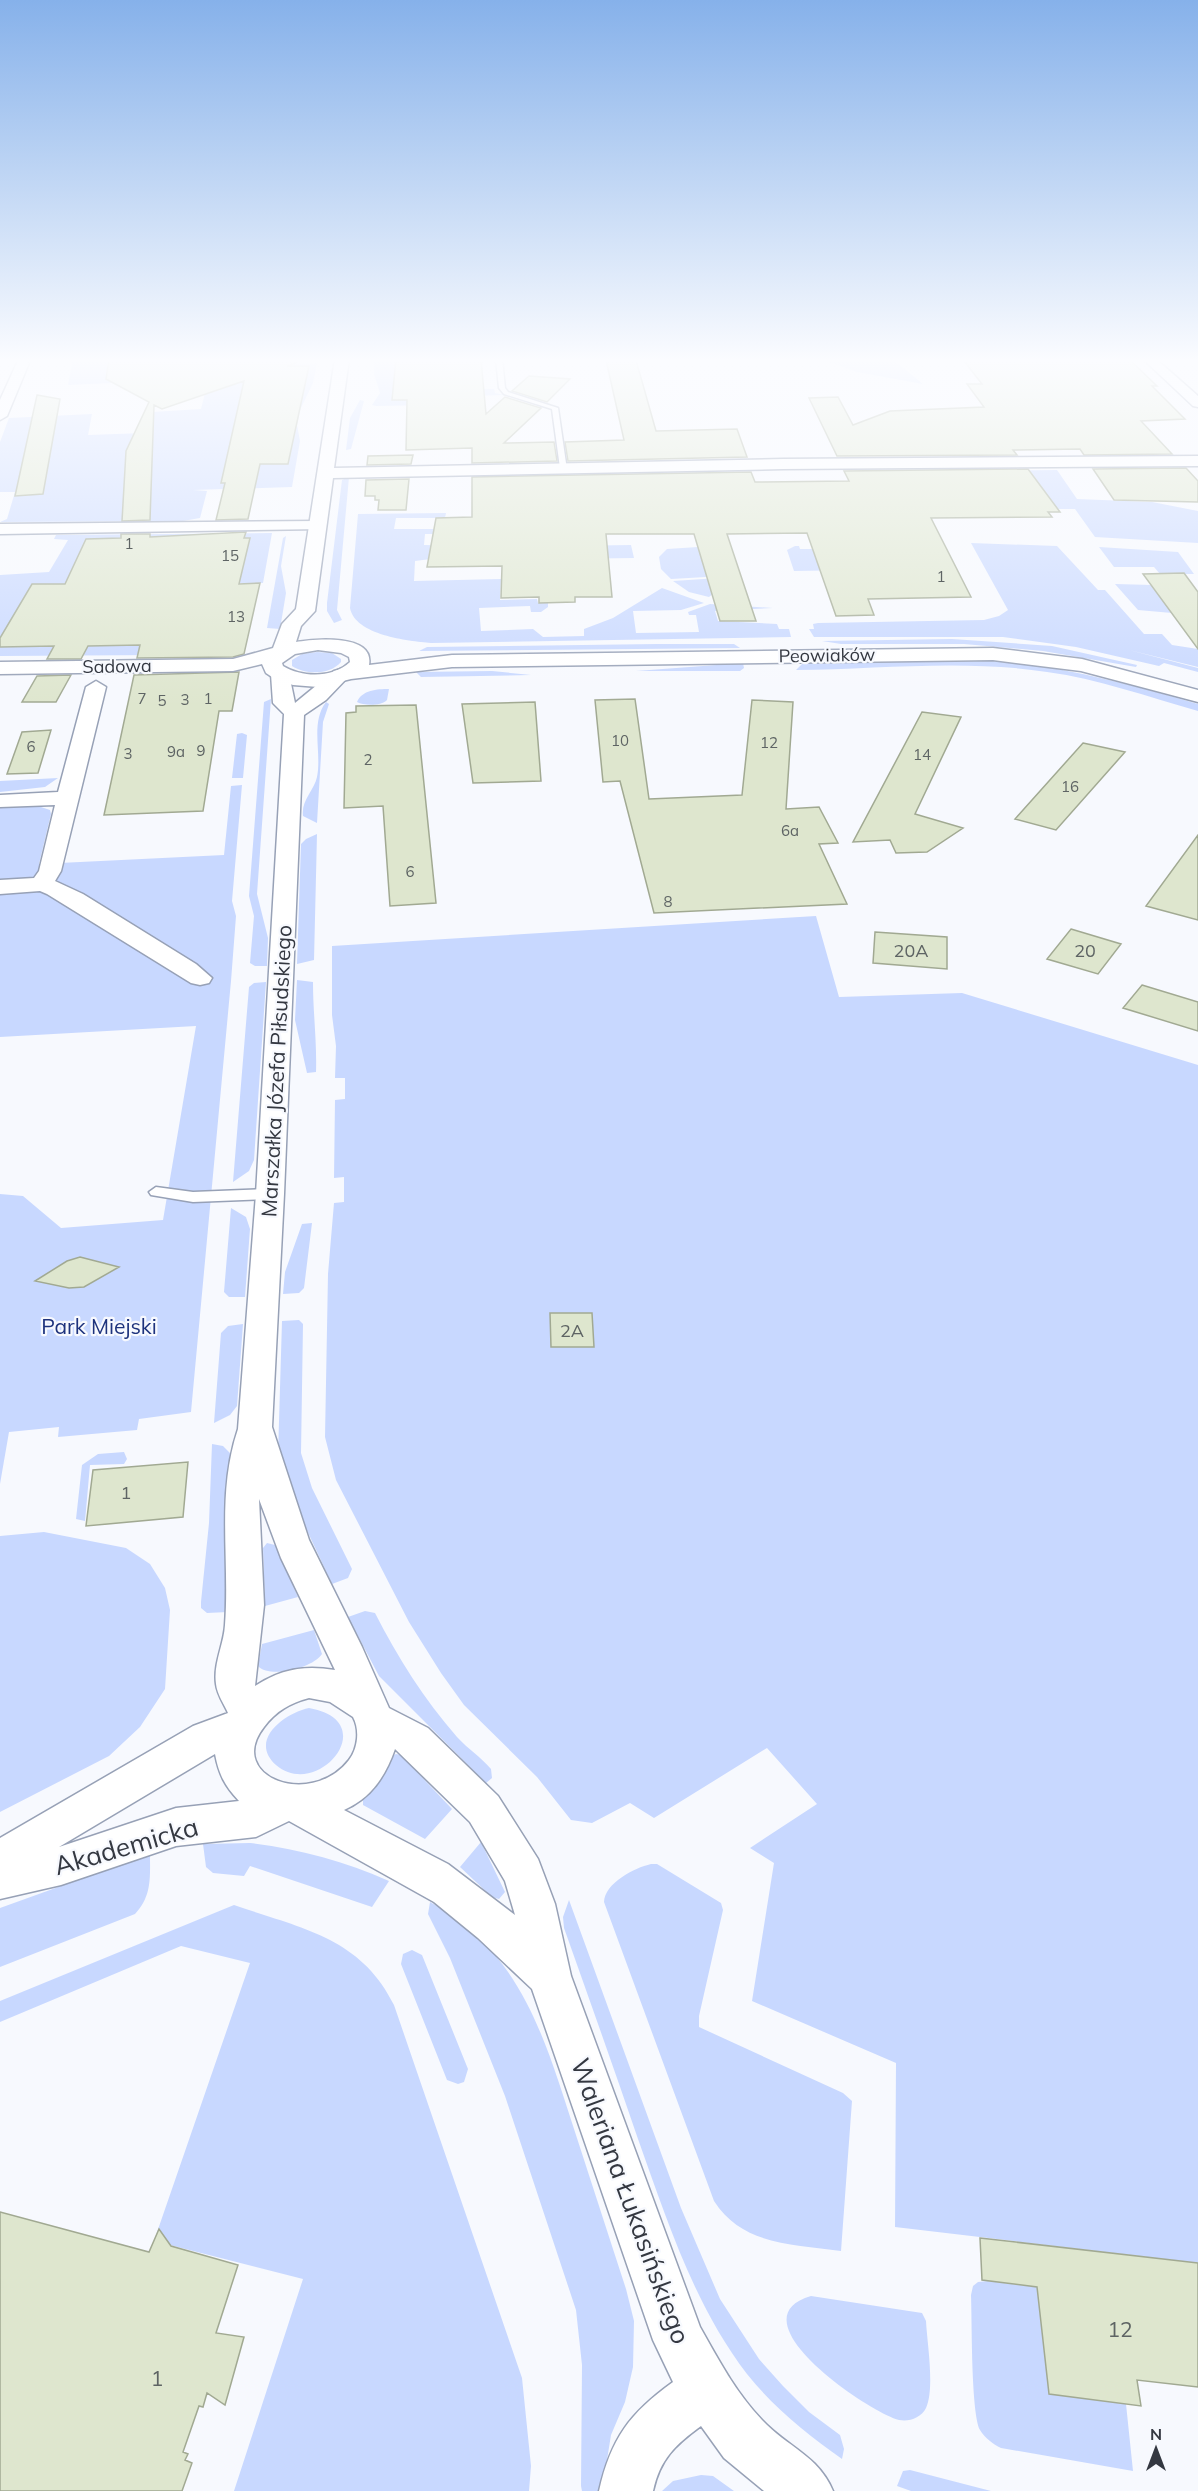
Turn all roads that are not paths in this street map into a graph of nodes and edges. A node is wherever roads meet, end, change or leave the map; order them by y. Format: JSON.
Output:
{"nodes":[{"id":1,"x":324,"y":475,"type":"edge"},
{"id":2,"x":317,"y":526,"type":"junction"},
{"id":3,"x":0,"y":529,"type":"edge"},
{"id":4,"x":305,"y":611,"type":"junction"},
{"id":5,"x":347,"y":647,"type":"junction"},
{"id":6,"x":452,"y":661,"type":"junction"},
{"id":7,"x":280,"y":663,"type":"junction"},
{"id":8,"x":0,"y":668,"type":"edge"},
{"id":9,"x":343,"y":675,"type":"junction"},
{"id":10,"x":96,"y":687,"type":"dead end"},
{"id":11,"x":1198,"y":696,"type":"edge"},
{"id":12,"x":294,"y":713,"type":"junction"},
{"id":13,"x":68,"y":793,"type":"junction"},
{"id":14,"x":0,"y":801,"type":"edge"},
{"id":15,"x":41,"y":885,"type":"junction"},
{"id":16,"x":0,"y":886,"type":"edge"},
{"id":17,"x":200,"y":978,"type":"dead end"},
{"id":18,"x":156,"y":1192,"type":"dead end"},
{"id":19,"x":270,"y":1194,"type":"junction"},
{"id":20,"x":255,"y":1429,"type":"junction"},
{"id":21,"x":371,"y":1713,"type":"junction"},
{"id":22,"x":245,"y":1719,"type":"junction"},
{"id":23,"x":292,"y":1804,"type":"junction"},
{"id":24,"x":0,"y":1860,"type":"edge"},
{"id":25,"x":0,"y":1879,"type":"edge"},
{"id":26,"x":549,"y":1976,"type":"junction"},
{"id":27,"x":706,"y":2390,"type":"junction"},
{"id":28,"x":626,"y":2491,"type":"edge"},
{"id":29,"x":806,"y":2491,"type":"edge"}],
"edges":[{"from":1,"to":2,"type":"street","name":"Marszałka Józefa Piłsudskiego"},
{"from":2,"to":3,"type":"street"},
{"from":2,"to":4,"type":"street","name":"Marszałka Józefa Piłsudskiego"},
{"from":4,"to":5,"type":"street"},
{"from":4,"to":7,"type":"street","name":"Marszałka Józefa Piłsudskiego"},
{"from":5,"to":6,"type":"street","name":"Peowiaków"},
{"from":5,"to":7,"type":"street","name":"Peowiaków"},
{"from":5,"to":9,"type":"street"},
{"from":6,"to":9,"type":"street","name":"Peowiaków"},
{"from":6,"to":11,"type":"street","name":"Peowiaków"},
{"from":7,"to":8,"type":"street","name":"Sadowa"},
{"from":7,"to":9,"type":"street","name":"Peowiaków"},
{"from":7,"to":12,"type":"street","name":"Marszałka Józefa Piłsudskiego"},
{"from":9,"to":12,"type":"street"},
{"from":10,"to":13,"type":"street"},
{"from":12,"to":19,"type":"street","name":"Marszałka Józefa Piłsudskiego"},
{"from":13,"to":14,"type":"street"},
{"from":13,"to":15,"type":"street"},
{"from":15,"to":16,"type":"street"},
{"from":15,"to":17,"type":"street"},
{"from":18,"to":19,"type":"lane"},
{"from":19,"to":20,"type":"street","name":"Marszałka Józefa Piłsudskiego"},
{"from":20,"to":21,"type":"street","name":"Marszałka Józefa Piłsudskiego"},
{"from":20,"to":22,"type":"street","name":"Marszałka Józefa Piłsudskiego"},
{"from":21,"to":22,"type":"street"},
{"from":21,"to":23,"type":"street"},
{"from":21,"to":26,"type":"street","name":"Waleriana Łukasińskiego"},
{"from":22,"to":23,"type":"street"},
{"from":22,"to":24,"type":"street","name":"Akademicka"},
{"from":23,"to":25,"type":"street","name":"Akademicka"},
{"from":23,"to":26,"type":"street","name":"Waleriana Łukasińskiego"},
{"from":26,"to":27,"type":"street","name":"Waleriana Łukasińskiego"},
{"from":27,"to":28,"type":"street"},
{"from":27,"to":29,"type":"street","name":"Waleriana Łukasińskiego"}]}
